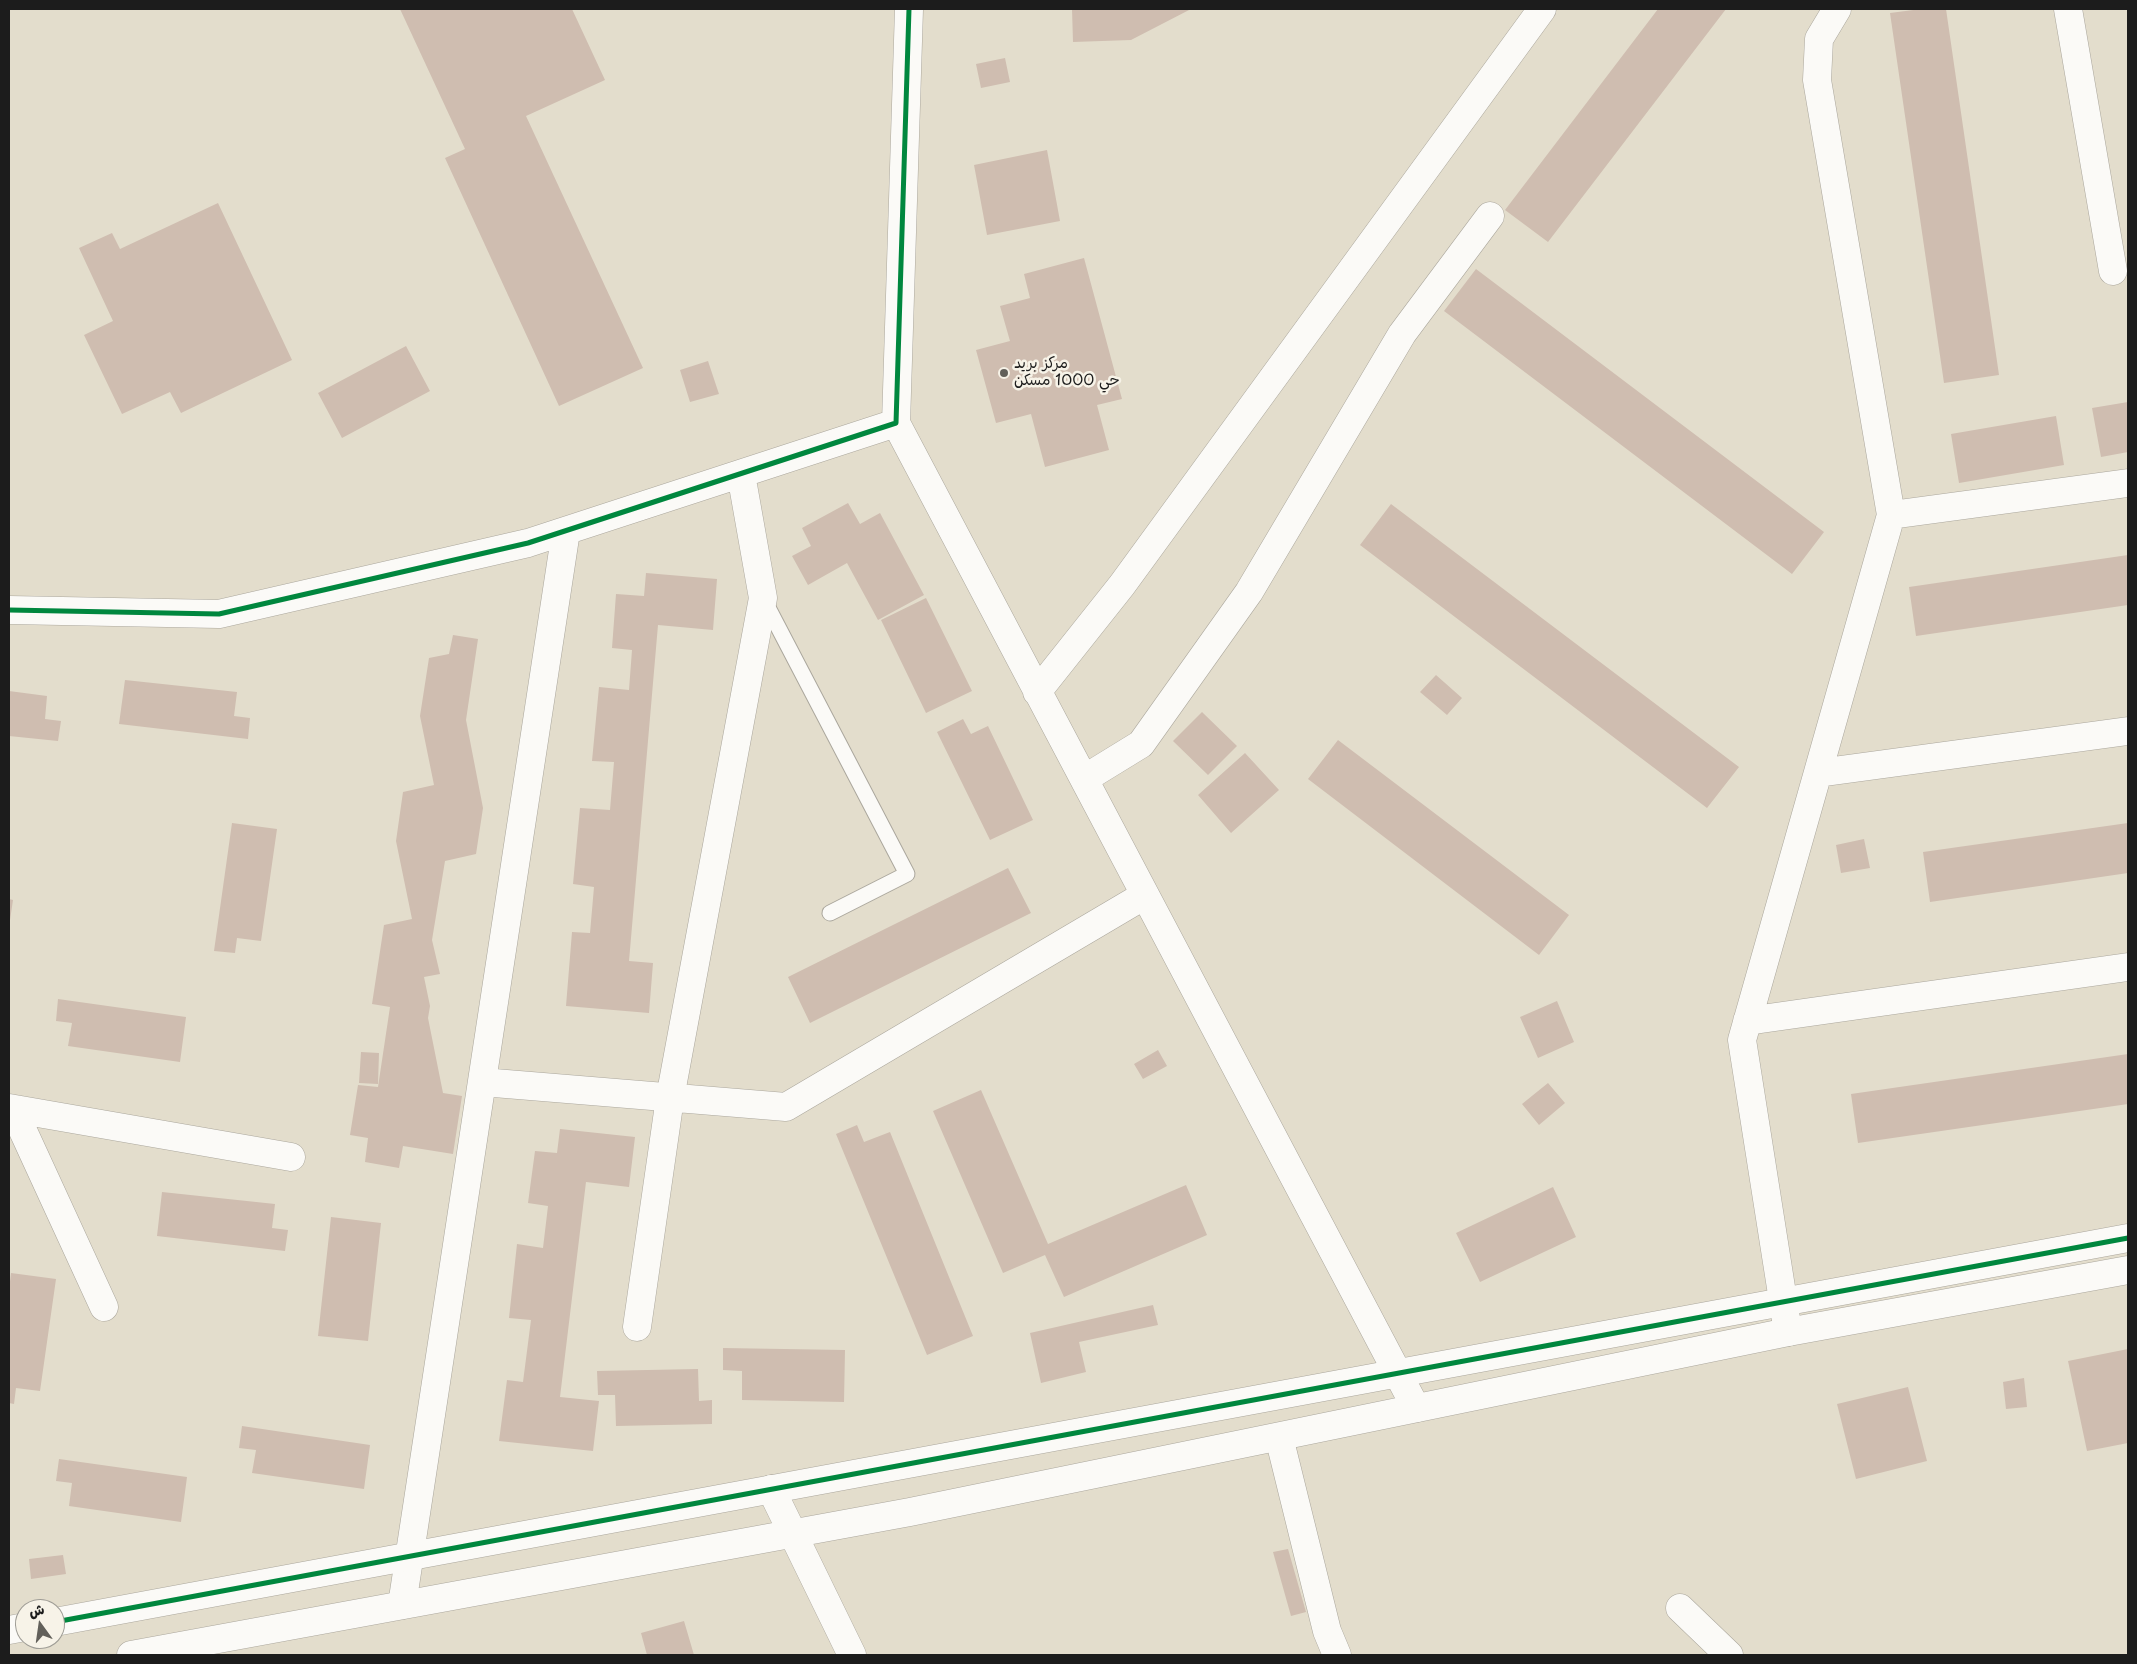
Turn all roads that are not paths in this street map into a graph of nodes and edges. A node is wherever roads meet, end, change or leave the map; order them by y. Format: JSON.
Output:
{"nodes":[{"id":1,"x":909,"y":9,"type":"edge"},
{"id":2,"x":1542,"y":9,"type":"edge"},
{"id":3,"x":1837,"y":9,"type":"edge"},
{"id":4,"x":2068,"y":9,"type":"edge"},
{"id":5,"x":1490,"y":216,"type":"dead end"},
{"id":6,"x":2114,"y":271,"type":"dead end"},
{"id":7,"x":896,"y":423,"type":"junction"},
{"id":8,"x":741,"y":474,"type":"junction"},
{"id":9,"x":2128,"y":483,"type":"edge"},
{"id":10,"x":1891,"y":514,"type":"junction"},
{"id":11,"x":566,"y":531,"type":"junction"},
{"id":12,"x":763,"y":598,"type":"junction"},
{"id":13,"x":9,"y":610,"type":"edge"},
{"id":14,"x":1037,"y":692,"type":"junction"},
{"id":15,"x":2128,"y":731,"type":"edge"},
{"id":16,"x":1818,"y":773,"type":"junction"},
{"id":17,"x":1084,"y":779,"type":"junction"},
{"id":18,"x":1145,"y":895,"type":"junction"},
{"id":19,"x":830,"y":914,"type":"dead end"},
{"id":20,"x":2128,"y":967,"type":"edge"},
{"id":21,"x":1747,"y":1021,"type":"junction"},
{"id":22,"x":482,"y":1082,"type":"junction"},
{"id":23,"x":670,"y":1098,"type":"junction"},
{"id":24,"x":11,"y":1108,"type":"edge"},
{"id":25,"x":291,"y":1157,"type":"dead end"},
{"id":26,"x":2128,"y":1238,"type":"edge"},
{"id":27,"x":2128,"y":1270,"type":"edge"},
{"id":28,"x":1783,"y":1301,"type":"junction"},
{"id":29,"x":104,"y":1307,"type":"dead end"},
{"id":30,"x":636,"y":1327,"type":"dead end"},
{"id":31,"x":1788,"y":1332,"type":"junction"},
{"id":32,"x":1396,"y":1372,"type":"junction"},
{"id":33,"x":1416,"y":1408,"type":"junction"},
{"id":34,"x":1279,"y":1436,"type":"junction"},
{"id":35,"x":771,"y":1489,"type":"junction"},
{"id":36,"x":793,"y":1534,"type":"junction"},
{"id":37,"x":409,"y":1556,"type":"junction"},
{"id":38,"x":402,"y":1605,"type":"junction"},
{"id":39,"x":1680,"y":1608,"type":"dead end"},
{"id":40,"x":65,"y":1620,"type":"edge"},
{"id":41,"x":131,"y":1655,"type":"edge"},
{"id":42,"x":852,"y":1655,"type":"edge"},
{"id":43,"x":1337,"y":1655,"type":"edge"},
{"id":44,"x":1729,"y":1655,"type":"edge"}],
"edges":[{"from":1,"to":7,"type":"street"},
{"from":2,"to":14,"type":"street"},
{"from":3,"to":10,"type":"street"},
{"from":4,"to":6,"type":"street"},
{"from":5,"to":17,"type":"street"},
{"from":7,"to":8,"type":"street"},
{"from":7,"to":14,"type":"street"},
{"from":8,"to":11,"type":"street"},
{"from":8,"to":12,"type":"street"},
{"from":9,"to":10,"type":"street"},
{"from":10,"to":16,"type":"street"},
{"from":11,"to":13,"type":"street"},
{"from":11,"to":22,"type":"street"},
{"from":12,"to":19,"type":"lane"},
{"from":12,"to":23,"type":"street"},
{"from":14,"to":17,"type":"street"},
{"from":15,"to":16,"type":"street"},
{"from":16,"to":21,"type":"street"},
{"from":17,"to":18,"type":"street"},
{"from":18,"to":23,"type":"street"},
{"from":18,"to":32,"type":"street"},
{"from":20,"to":21,"type":"street"},
{"from":21,"to":28,"type":"street"},
{"from":22,"to":23,"type":"street"},
{"from":22,"to":37,"type":"street"},
{"from":23,"to":30,"type":"street"},
{"from":24,"to":25,"type":"street"},
{"from":24,"to":29,"type":"street"},
{"from":26,"to":28,"type":"street"},
{"from":27,"to":31,"type":"street"},
{"from":28,"to":31,"type":"street"},
{"from":28,"to":32,"type":"street"},
{"from":31,"to":33,"type":"street"},
{"from":32,"to":33,"type":"street"},
{"from":32,"to":35,"type":"street"},
{"from":33,"to":34,"type":"street"},
{"from":34,"to":36,"type":"street"},
{"from":34,"to":43,"type":"street"},
{"from":35,"to":36,"type":"street"},
{"from":35,"to":37,"type":"street"},
{"from":36,"to":38,"type":"street"},
{"from":36,"to":42,"type":"street"},
{"from":37,"to":38,"type":"street"},
{"from":37,"to":40,"type":"street"},
{"from":38,"to":41,"type":"street"},
{"from":39,"to":44,"type":"street"}]}
